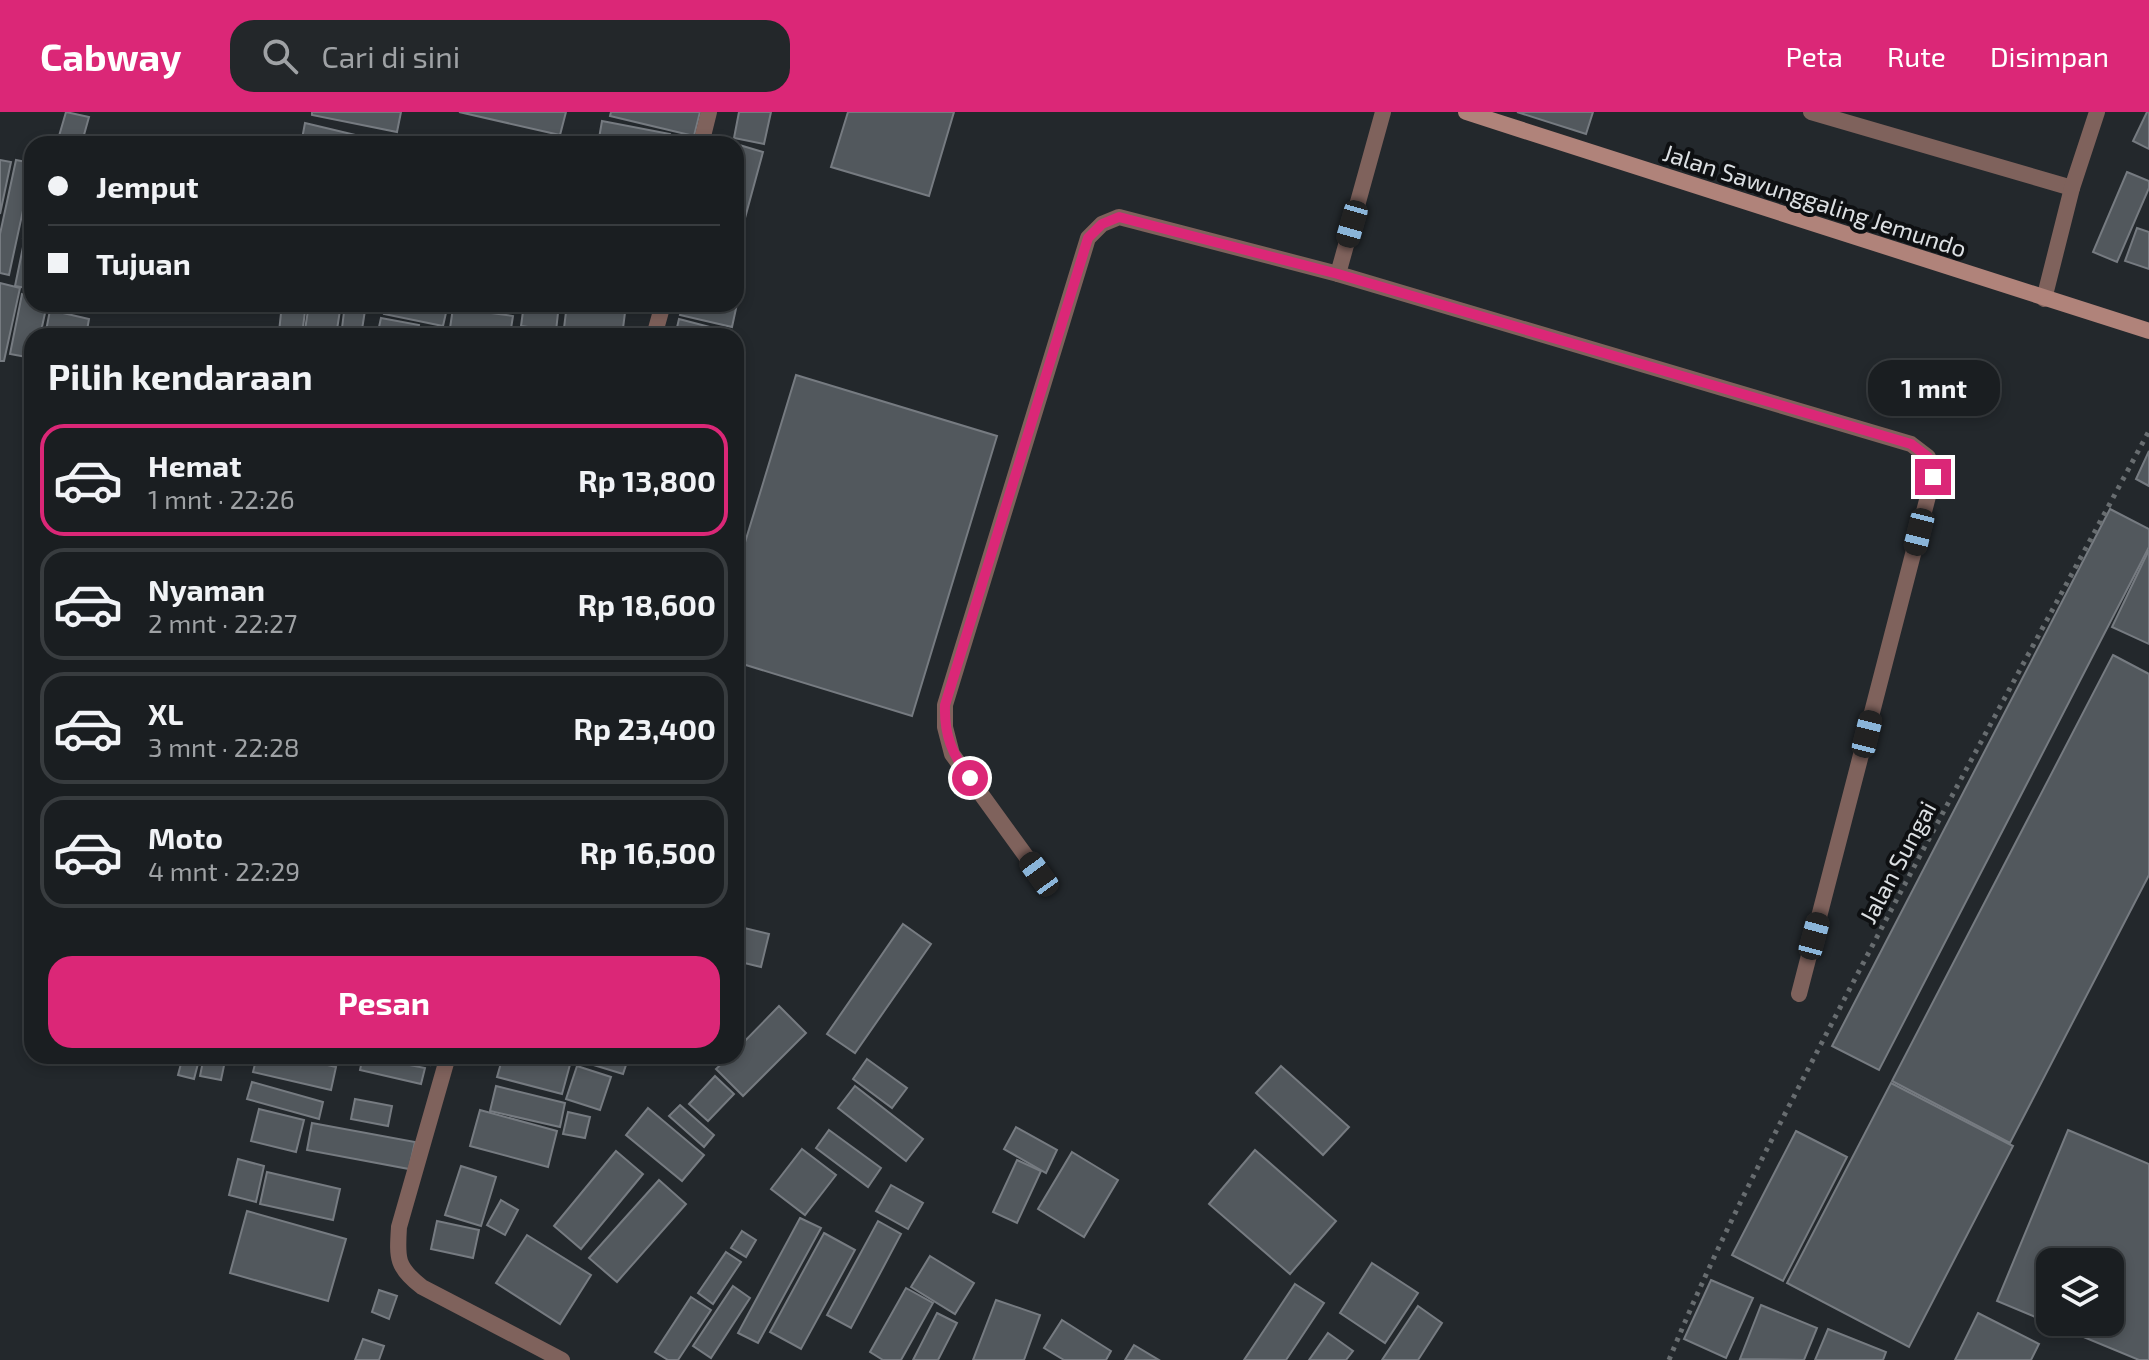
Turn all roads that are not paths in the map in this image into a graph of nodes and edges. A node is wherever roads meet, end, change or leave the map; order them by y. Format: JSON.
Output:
{"nodes":[{"id":1,"x":709,"y":112,"type":"edge"},
{"id":2,"x":1383,"y":112,"type":"edge"},
{"id":3,"x":1466,"y":112,"type":"edge"},
{"id":4,"x":1811,"y":112,"type":"edge"},
{"id":5,"x":2097,"y":112,"type":"edge"},
{"id":6,"x":703,"y":136,"type":"edge"},
{"id":7,"x":2072,"y":188,"type":"junction"},
{"id":8,"x":1338,"y":274,"type":"junction"},
{"id":9,"x":2044,"y":299,"type":"junction"},
{"id":10,"x":2149,"y":331,"type":"edge"},
{"id":11,"x":1039,"y":874,"type":"dead end"},
{"id":12,"x":1799,"y":994,"type":"dead end"},
{"id":13,"x":446,"y":1064,"type":"edge"},
{"id":14,"x":562,"y":1360,"type":"edge"}],
"edges":[{"from":1,"to":6,"type":"street"},
{"from":2,"to":8,"type":"street"},
{"from":3,"to":9,"type":"main road","name":"Jalan Sawunggaling Jemundo"},
{"from":4,"to":7,"type":"street"},
{"from":5,"to":7,"type":"street"},
{"from":7,"to":9,"type":"street"},
{"from":8,"to":11,"type":"street"},
{"from":8,"to":12,"type":"street"},
{"from":9,"to":10,"type":"main road","name":"Jalan Sawunggaling Jemundo"},
{"from":13,"to":14,"type":"street"}]}
